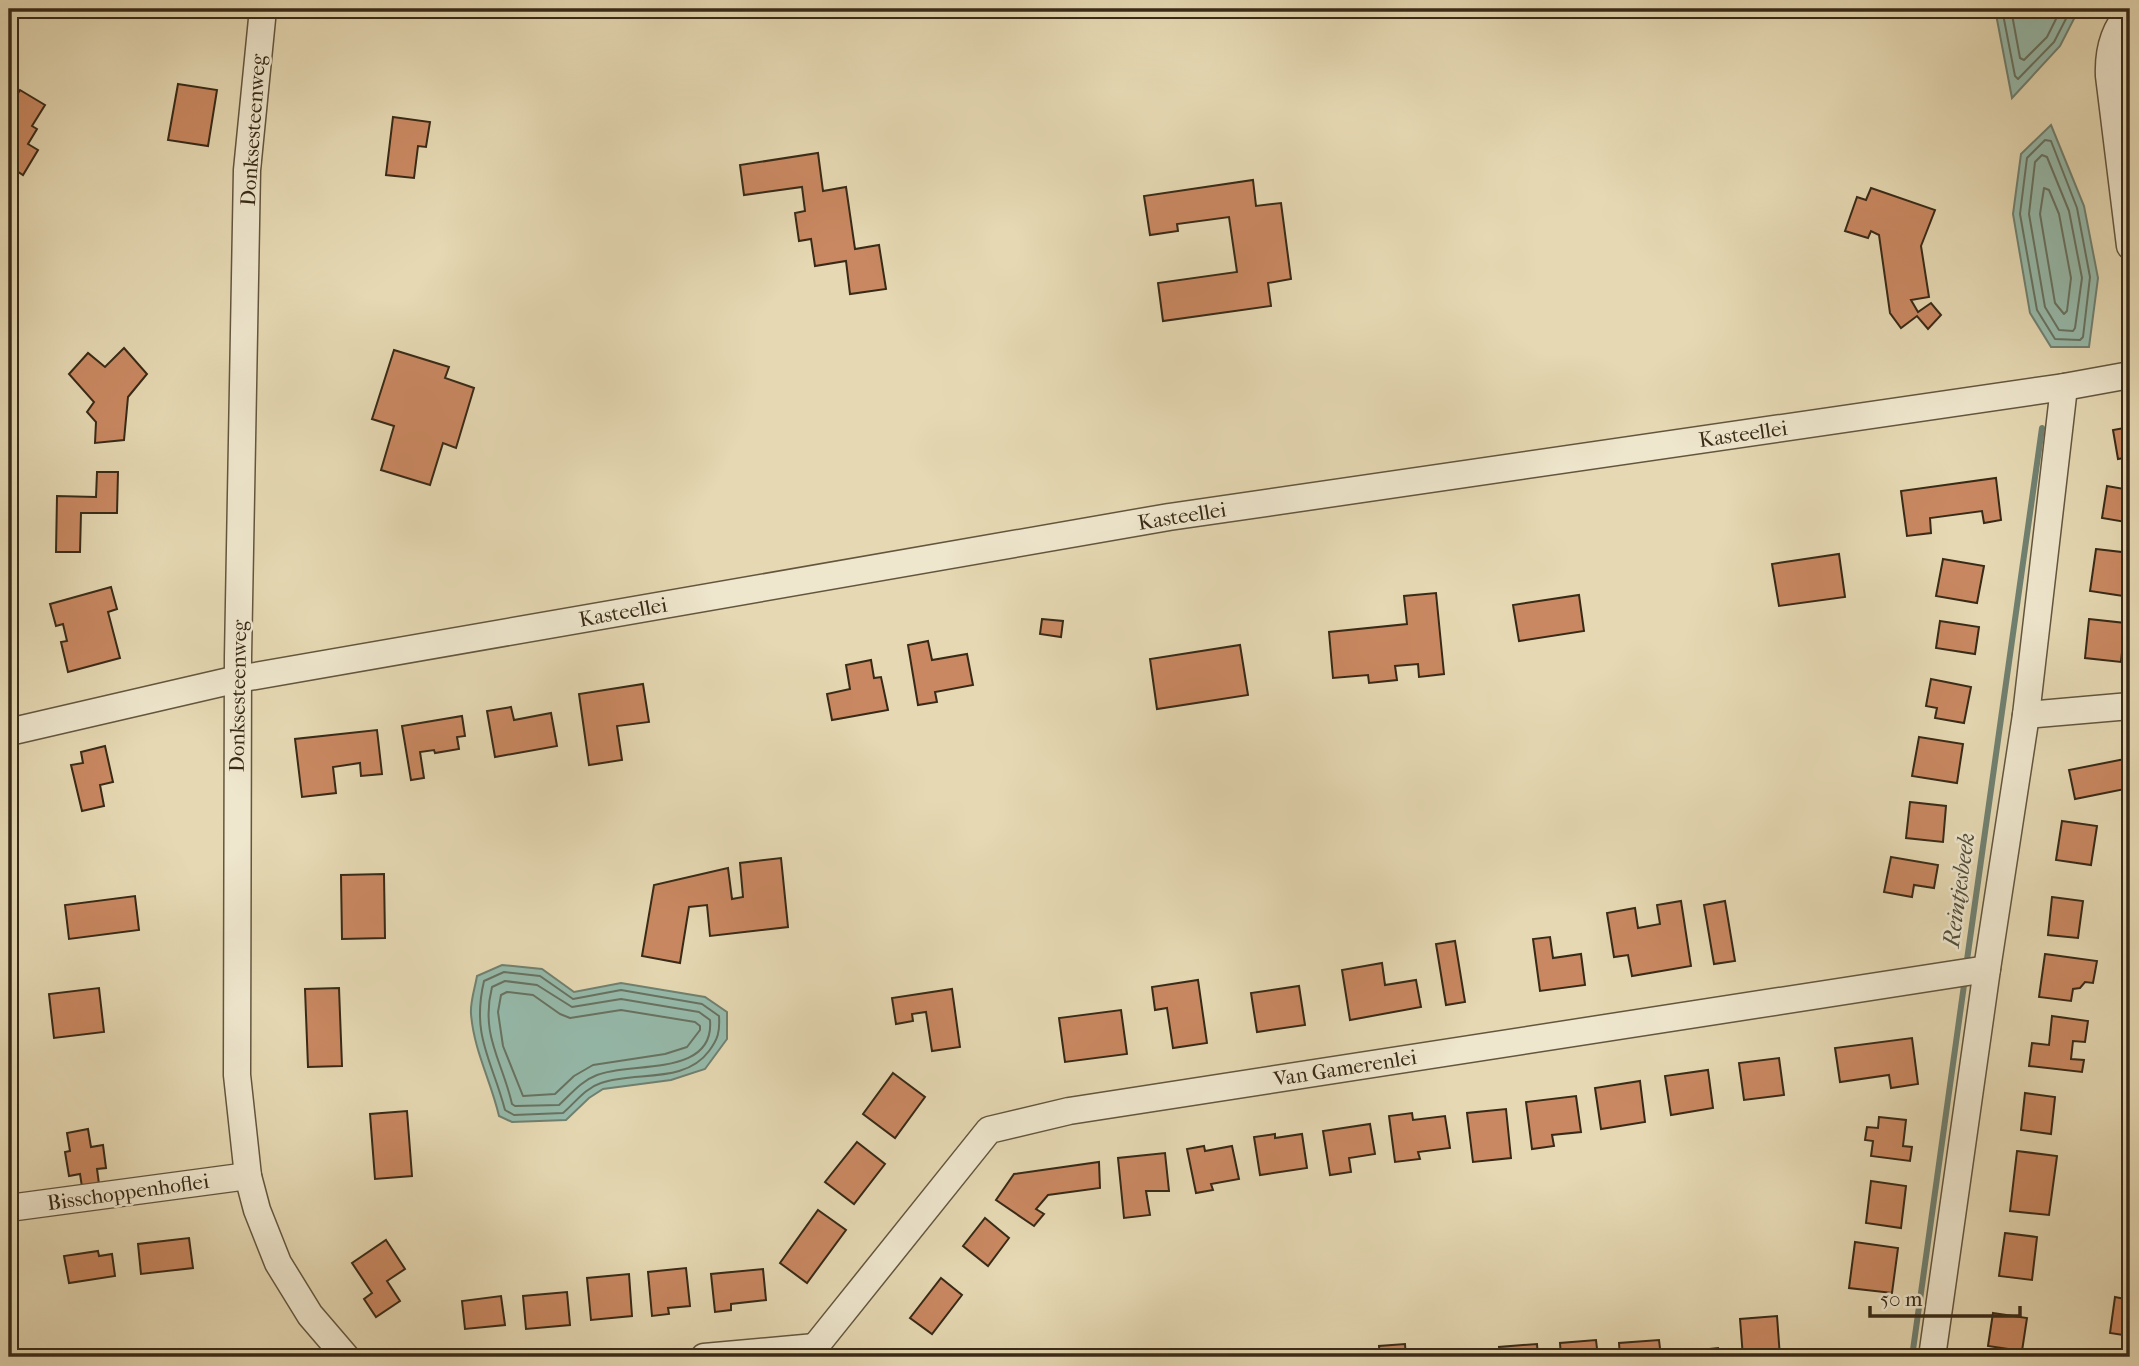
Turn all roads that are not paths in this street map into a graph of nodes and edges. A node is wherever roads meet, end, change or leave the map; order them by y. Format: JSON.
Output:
{"nodes":[{"id":1,"x":263,"y":9,"type":"edge"},
{"id":2,"x":2130,"y":12,"type":"edge"},
{"id":3,"x":2130,"y":246,"type":"edge"},
{"id":4,"x":2130,"y":375,"type":"edge"},
{"id":5,"x":2064,"y":387,"type":"junction"},
{"id":6,"x":238,"y":679,"type":"junction"},
{"id":7,"x":2130,"y":706,"type":"edge"},
{"id":8,"x":2026,"y":715,"type":"junction"},
{"id":9,"x":9,"y":732,"type":"edge"},
{"id":10,"x":1987,"y":969,"type":"junction"},
{"id":11,"x":248,"y":1175,"type":"junction"},
{"id":12,"x":9,"y":1208,"type":"edge"},
{"id":13,"x":816,"y":1352,"type":"edge"},
{"id":14,"x":345,"y":1357,"type":"edge"},
{"id":15,"x":704,"y":1357,"type":"edge"},
{"id":16,"x":1932,"y":1357,"type":"edge"}],
"edges":[{"from":1,"to":6,"type":"street","name":"Donksesteenweg"},
{"from":2,"to":3,"type":"street"},
{"from":4,"to":5,"type":"street","name":"Kasteellei"},
{"from":5,"to":6,"type":"street","name":"Kasteellei"},
{"from":5,"to":8,"type":"street"},
{"from":6,"to":9,"type":"street","name":"Kasteellei"},
{"from":6,"to":11,"type":"street","name":"Donksesteenweg"},
{"from":7,"to":8,"type":"street"},
{"from":8,"to":10,"type":"street"},
{"from":10,"to":13,"type":"street","name":"Van Gamerenlei"},
{"from":10,"to":16,"type":"street"},
{"from":11,"to":12,"type":"street","name":"Bisschoppenhoflei"},
{"from":11,"to":14,"type":"street","name":"Donksesteenweg"},
{"from":13,"to":15,"type":"street"}]}
